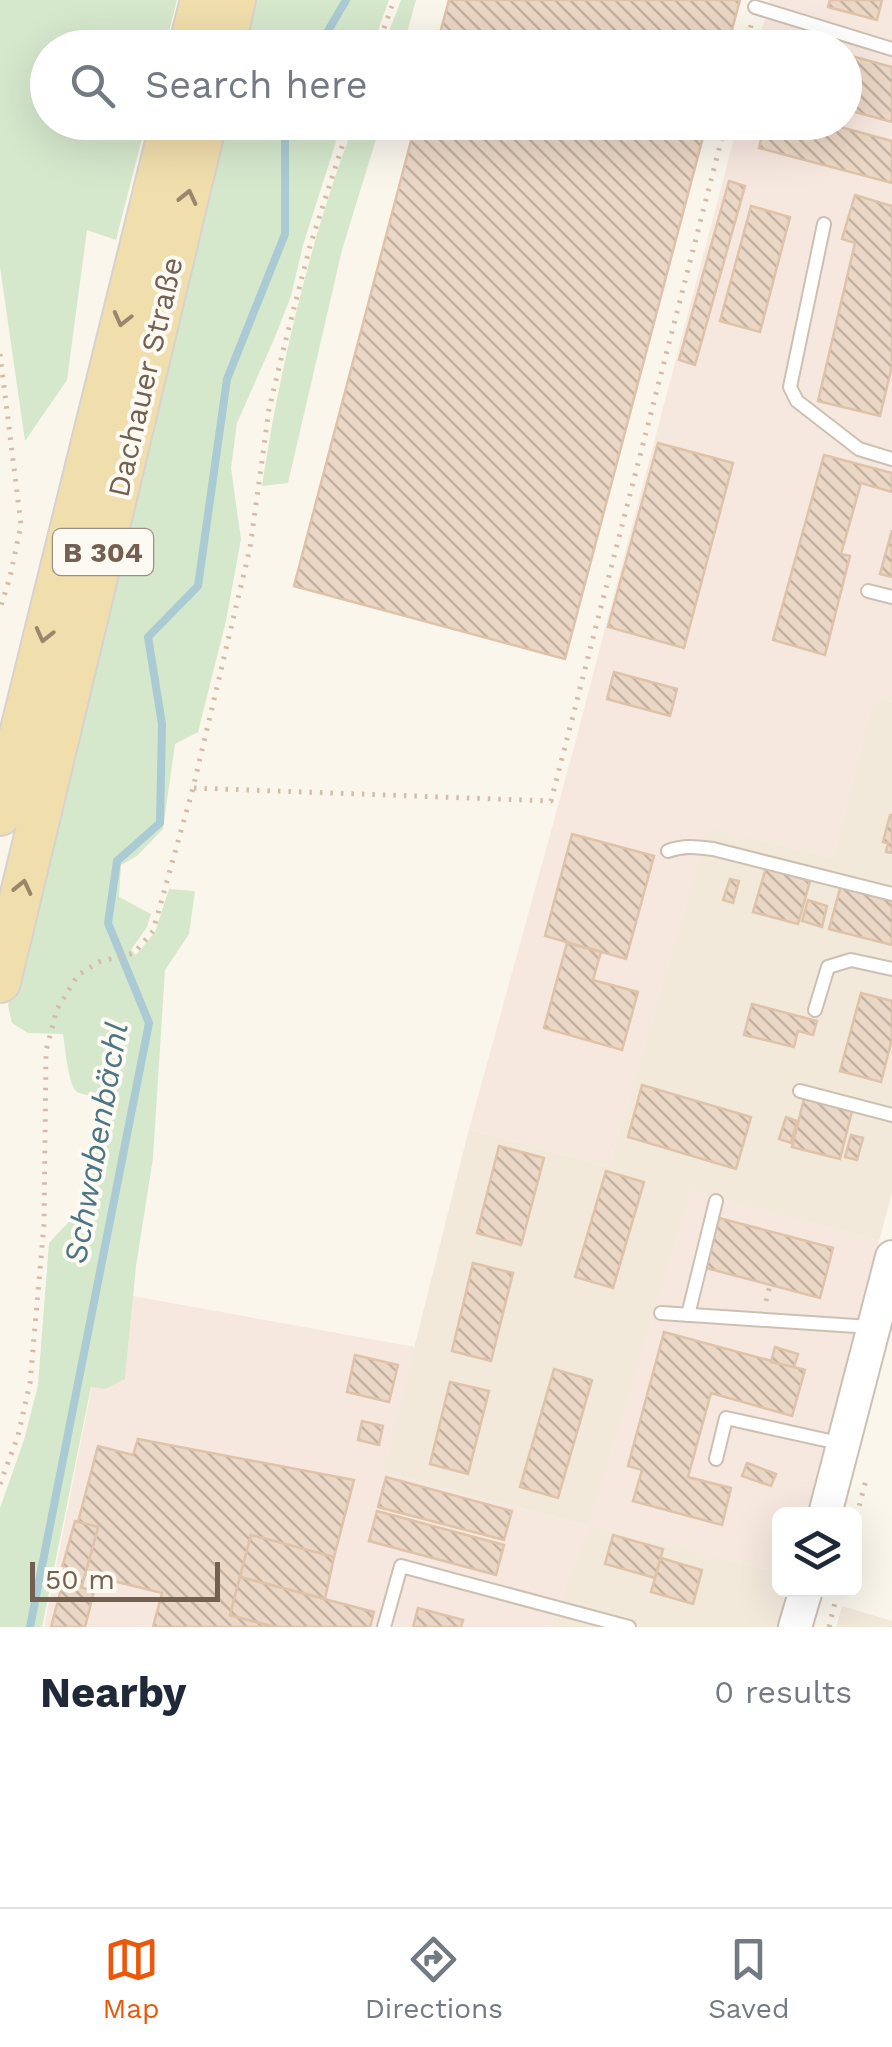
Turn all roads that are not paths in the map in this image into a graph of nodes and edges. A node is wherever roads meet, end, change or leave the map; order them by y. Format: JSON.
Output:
{"nodes":[{"id":1,"x":201,"y":0,"type":"edge"},
{"id":2,"x":235,"y":0,"type":"edge"},
{"id":3,"x":756,"y":7,"type":"dead end"},
{"id":4,"x":194,"y":30,"type":"edge"},
{"id":5,"x":228,"y":30,"type":"edge"},
{"id":6,"x":830,"y":30,"type":"edge"},
{"id":7,"x":862,"y":40,"type":"edge"},
{"id":8,"x":892,"y":49,"type":"edge"},
{"id":9,"x":166,"y":140,"type":"edge"},
{"id":10,"x":202,"y":140,"type":"edge"},
{"id":11,"x":824,"y":224,"type":"dead end"},
{"id":12,"x":892,"y":459,"type":"edge"},
{"id":13,"x":868,"y":591,"type":"dead end"},
{"id":14,"x":892,"y":597,"type":"edge"},
{"id":15,"x":0,"y":816,"type":"edge"},
{"id":16,"x":668,"y":852,"type":"dead end"},
{"id":17,"x":892,"y":894,"type":"edge"},
{"id":18,"x":892,"y":969,"type":"edge"},
{"id":19,"x":0,"y":982,"type":"edge"},
{"id":20,"x":815,"y":1010,"type":"dead end"},
{"id":21,"x":800,"y":1091,"type":"dead end"},
{"id":22,"x":892,"y":1115,"type":"edge"},
{"id":23,"x":716,"y":1202,"type":"dead end"},
{"id":24,"x":892,"y":1257,"type":"edge"},
{"id":25,"x":661,"y":1313,"type":"dead end"},
{"id":26,"x":688,"y":1315,"type":"junction"},
{"id":27,"x":874,"y":1327,"type":"junction"},
{"id":28,"x":843,"y":1444,"type":"junction"},
{"id":29,"x":716,"y":1459,"type":"dead end"},
{"id":30,"x":827,"y":1507,"type":"edge"},
{"id":31,"x":804,"y":1597,"type":"edge"},
{"id":32,"x":384,"y":1627,"type":"edge"},
{"id":33,"x":629,"y":1627,"type":"edge"},
{"id":34,"x":796,"y":1627,"type":"edge"}],
"edges":[{"from":1,"to":4,"type":"main road"},
{"from":2,"to":5,"type":"main road"},
{"from":3,"to":6,"type":"lane"},
{"from":7,"to":8,"type":"lane"},
{"from":9,"to":15,"type":"main road","name":"Dachauer Straße","number":"B 304","one_way":true},
{"from":19,"to":10,"type":"main road","name":"Dachauer Straße","number":"B 304","one_way":true},
{"from":11,"to":12,"type":"lane"},
{"from":13,"to":14,"type":"lane"},
{"from":16,"to":17,"type":"lane"},
{"from":18,"to":20,"type":"lane"},
{"from":21,"to":22,"type":"lane"},
{"from":23,"to":26,"type":"lane"},
{"from":24,"to":27,"type":"street"},
{"from":25,"to":26,"type":"lane"},
{"from":26,"to":27,"type":"lane"},
{"from":27,"to":28,"type":"street"},
{"from":28,"to":29,"type":"lane"},
{"from":28,"to":30,"type":"street"},
{"from":31,"to":34,"type":"street"},
{"from":32,"to":33,"type":"lane"}]}
